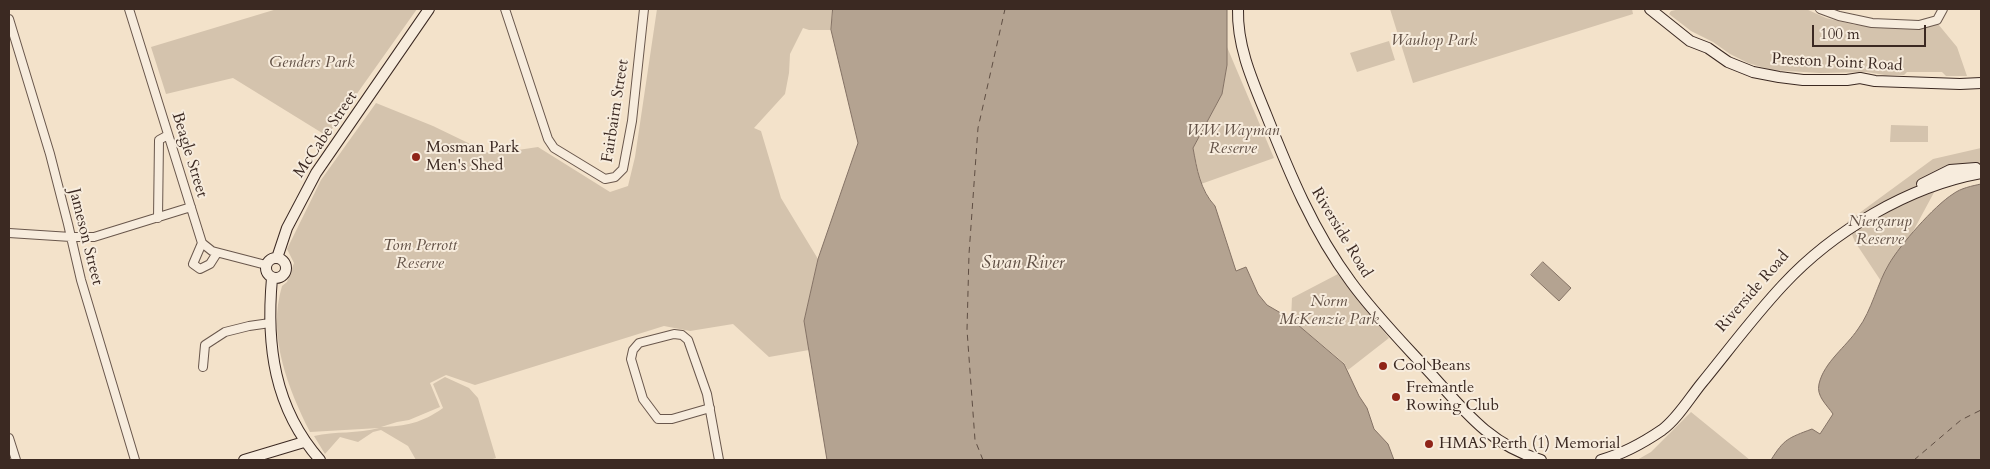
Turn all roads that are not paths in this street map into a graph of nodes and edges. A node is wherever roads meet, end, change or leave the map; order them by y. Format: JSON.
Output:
{"nodes":[{"id":1,"x":129,"y":9,"type":"edge"},
{"id":2,"x":428,"y":9,"type":"edge"},
{"id":3,"x":505,"y":9,"type":"edge"},
{"id":4,"x":644,"y":9,"type":"edge"},
{"id":5,"x":1238,"y":9,"type":"edge"},
{"id":6,"x":1650,"y":9,"type":"edge"},
{"id":7,"x":1660,"y":9,"type":"edge"},
{"id":8,"x":1820,"y":9,"type":"edge"},
{"id":9,"x":1942,"y":10,"type":"edge"},
{"id":10,"x":9,"y":20,"type":"edge"},
{"id":11,"x":1981,"y":77,"type":"edge"},
{"id":12,"x":1981,"y":83,"type":"edge"},
{"id":13,"x":168,"y":134,"type":"junction"},
{"id":14,"x":1981,"y":168,"type":"edge"},
{"id":15,"x":1981,"y":173,"type":"edge"},
{"id":16,"x":191,"y":207,"type":"junction"},
{"id":17,"x":158,"y":218,"type":"junction"},
{"id":18,"x":9,"y":233,"type":"edge"},
{"id":19,"x":71,"y":237,"type":"junction"},
{"id":20,"x":202,"y":243,"type":"junction"},
{"id":21,"x":217,"y":253,"type":"junction"},
{"id":22,"x":278,"y":258,"type":"junction"},
{"id":23,"x":266,"y":265,"type":"junction"},
{"id":24,"x":272,"y":278,"type":"junction"},
{"id":25,"x":270,"y":323,"type":"junction"},
{"id":26,"x":203,"y":367,"type":"dead end"},
{"id":27,"x":710,"y":408,"type":"junction"},
{"id":28,"x":1654,"y":434,"type":"junction"},
{"id":29,"x":9,"y":438,"type":"edge"},
{"id":30,"x":304,"y":442,"type":"junction"},
{"id":31,"x":16,"y":460,"type":"edge"},
{"id":32,"x":135,"y":460,"type":"edge"},
{"id":33,"x":244,"y":460,"type":"edge"},
{"id":34,"x":320,"y":460,"type":"edge"},
{"id":35,"x":718,"y":460,"type":"edge"},
{"id":36,"x":1541,"y":460,"type":"edge"},
{"id":37,"x":1601,"y":460,"type":"edge"}],
"edges":[{"from":1,"to":13,"type":"street","name":"Beagle Street"},
{"from":2,"to":22,"type":"street","name":"McCabe Street"},
{"from":3,"to":4,"type":"street","name":"Fairbairn Street"},
{"from":5,"to":36,"type":"street","name":"Riverside Road"},
{"from":6,"to":12,"type":"street","name":"Preston Point Road"},
{"from":7,"to":11,"type":"street","name":"Preston Point Road"},
{"from":8,"to":9,"type":"street"},
{"from":10,"to":19,"type":"street","name":"Jameson Street"},
{"from":13,"to":16,"type":"street","name":"Beagle Street"},
{"from":13,"to":17,"type":"street"},
{"from":14,"to":28,"type":"street","name":"Riverside Road"},
{"from":15,"to":28,"type":"street","name":"Riverside Road"},
{"from":16,"to":17,"type":"street"},
{"from":16,"to":20,"type":"street","name":"Beagle Street"},
{"from":17,"to":19,"type":"street"},
{"from":18,"to":19,"type":"street"},
{"from":19,"to":32,"type":"street","name":"Jameson Street"},
{"from":20,"to":21,"type":"street"},
{"from":20,"to":21,"type":"street"},
{"from":21,"to":23,"type":"street"},
{"from":22,"to":23,"type":"street"},
{"from":22,"to":24,"type":"street"},
{"from":23,"to":24,"type":"street"},
{"from":24,"to":25,"type":"street"},
{"from":25,"to":26,"type":"street"},
{"from":25,"to":30,"type":"street"},
{"from":27,"to":27,"type":"street"},
{"from":27,"to":35,"type":"street"},
{"from":28,"to":37,"type":"street","name":"Riverside Road"},
{"from":29,"to":31,"type":"street"},
{"from":30,"to":33,"type":"street"},
{"from":30,"to":34,"type":"street"}]}
